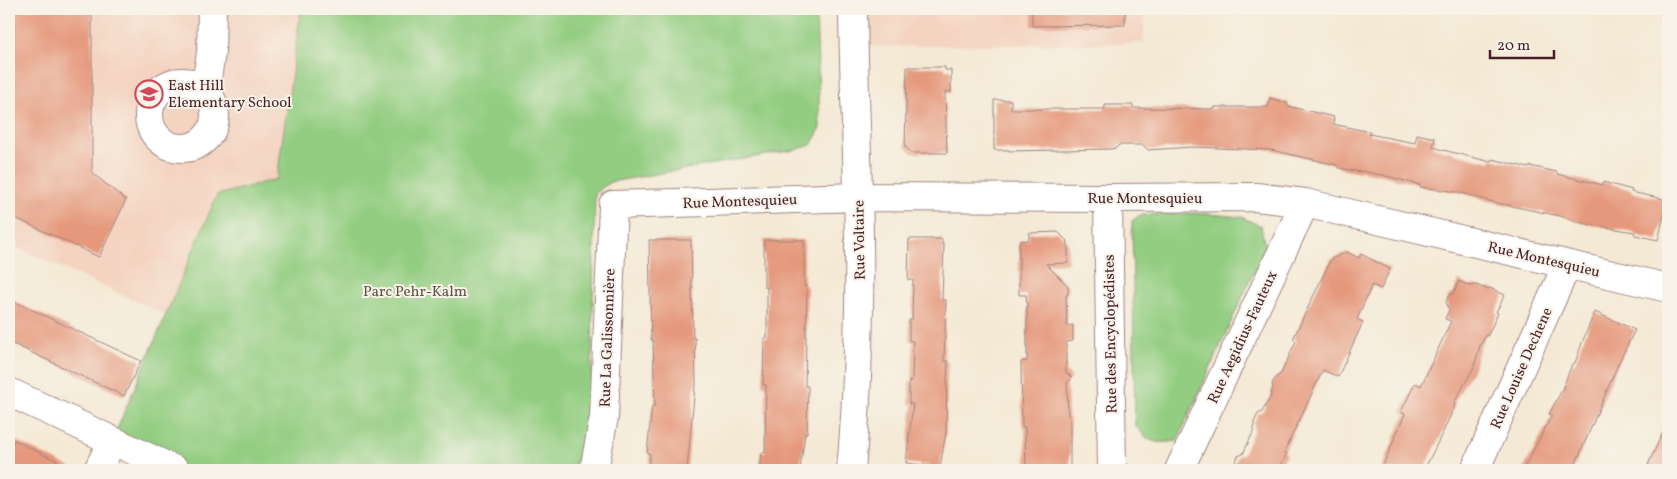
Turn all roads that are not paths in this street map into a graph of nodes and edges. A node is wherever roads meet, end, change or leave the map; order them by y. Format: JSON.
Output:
{"nodes":[{"id":1,"x":212,"y":9,"type":"edge"},
{"id":2,"x":854,"y":9,"type":"edge"},
{"id":3,"x":204,"y":91,"type":"dead end"},
{"id":4,"x":858,"y":197,"type":"junction"},
{"id":5,"x":1108,"y":198,"type":"junction"},
{"id":6,"x":1305,"y":203,"type":"junction"},
{"id":7,"x":613,"y":205,"type":"joint"},
{"id":8,"x":1567,"y":265,"type":"junction"},
{"id":9,"x":1668,"y":288,"type":"edge"},
{"id":10,"x":9,"y":392,"type":"edge"},
{"id":11,"x":112,"y":441,"type":"junction"},
{"id":12,"x":98,"y":470,"type":"edge"},
{"id":13,"x":175,"y":470,"type":"edge"},
{"id":14,"x":594,"y":470,"type":"edge"},
{"id":15,"x":852,"y":470,"type":"edge"},
{"id":16,"x":1112,"y":470,"type":"edge"},
{"id":17,"x":1179,"y":470,"type":"edge"},
{"id":18,"x":1475,"y":470,"type":"edge"}],
"edges":[{"from":1,"to":3,"type":"street"},
{"from":2,"to":4,"type":"street","name":"Rue Voltaire"},
{"from":4,"to":5,"type":"street","name":"Rue Montesquieu"},
{"from":4,"to":7,"type":"street","name":"Rue Montesquieu"},
{"from":4,"to":15,"type":"street","name":"Rue Voltaire"},
{"from":5,"to":6,"type":"street","name":"Rue Montesquieu"},
{"from":5,"to":16,"type":"street","name":"Rue des Encyclopédistes"},
{"from":6,"to":8,"type":"street","name":"Rue Montesquieu"},
{"from":6,"to":17,"type":"street","name":"Rue Aegidius-Fauteux"},
{"from":7,"to":14,"type":"street","name":"Rue La Galissonnière"},
{"from":8,"to":9,"type":"street","name":"Rue Montesquieu"},
{"from":8,"to":18,"type":"street","name":"Rue Louise Dechene"},
{"from":10,"to":11,"type":"street"},
{"from":11,"to":12,"type":"street"},
{"from":11,"to":13,"type":"street"}]}
